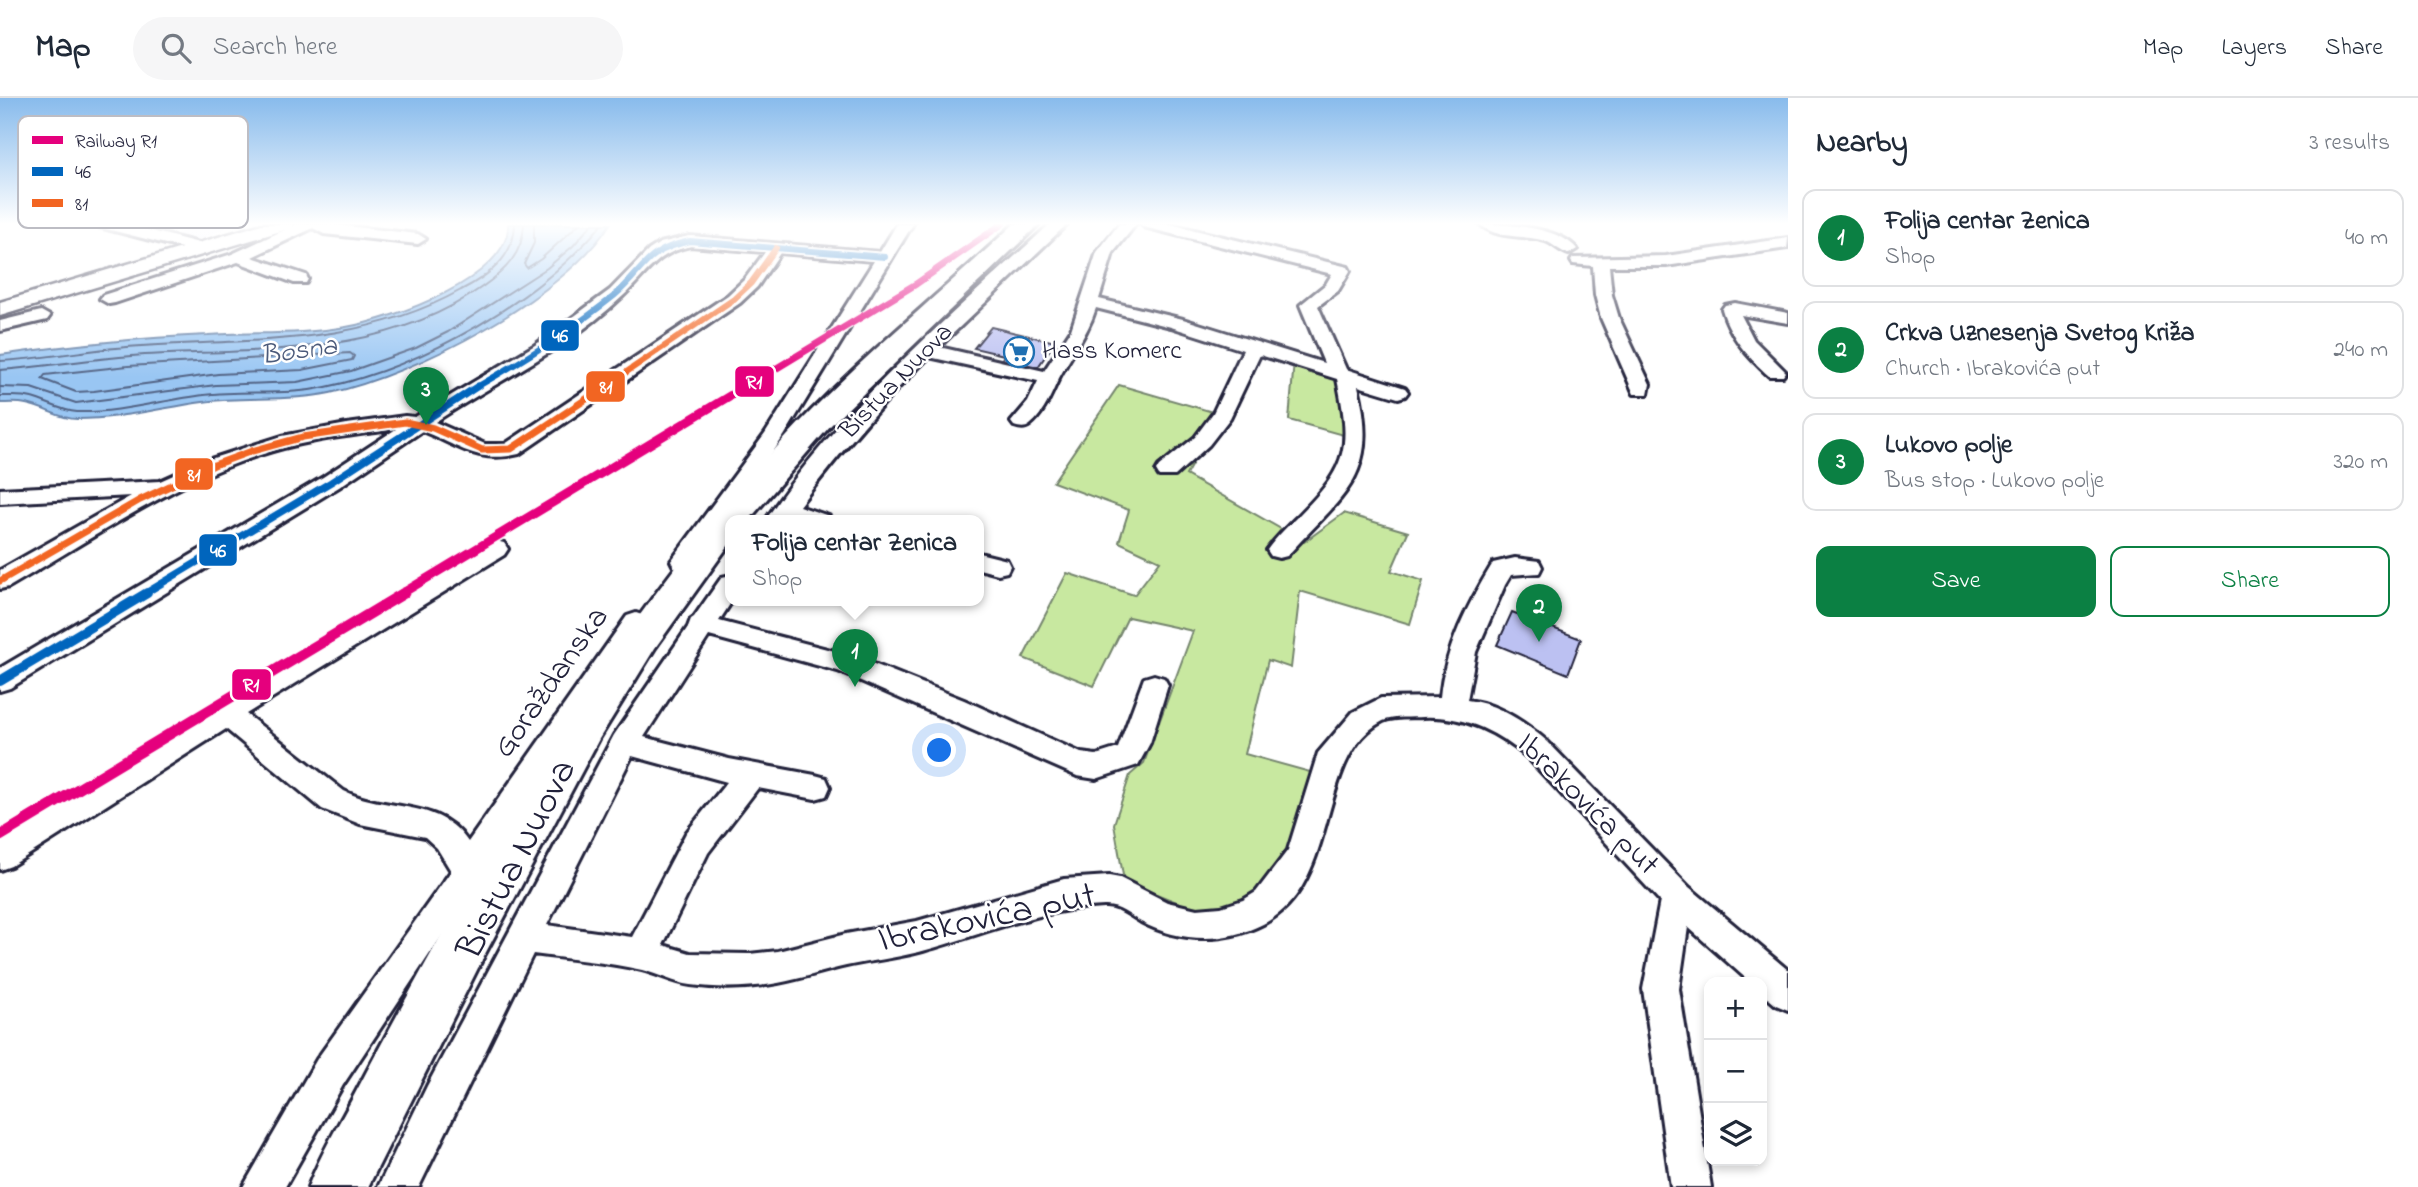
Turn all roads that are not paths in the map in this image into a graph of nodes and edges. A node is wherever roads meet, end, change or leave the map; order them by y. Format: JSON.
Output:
{"nodes":[{"id":1,"x":117,"y":275,"type":"edge"},
{"id":2,"x":183,"y":275,"type":"edge"},
{"id":3,"x":288,"y":275,"type":"edge"},
{"id":4,"x":634,"y":275,"type":"edge"},
{"id":5,"x":757,"y":275,"type":"edge"},
{"id":6,"x":873,"y":275,"type":"edge"},
{"id":7,"x":973,"y":275,"type":"edge"},
{"id":8,"x":1005,"y":275,"type":"edge"},
{"id":9,"x":1098,"y":275,"type":"edge"},
{"id":10,"x":1340,"y":275,"type":"edge"},
{"id":11,"x":1600,"y":275,"type":"edge"},
{"id":12,"x":300,"y":279,"type":"dead end"},
{"id":13,"x":109,"y":299,"type":"dead end"},
{"id":14,"x":1091,"y":302,"type":"junction"},
{"id":15,"x":0,"y":309,"type":"edge"},
{"id":16,"x":41,"y":316,"type":"dead end"},
{"id":17,"x":1788,"y":317,"type":"edge"},
{"id":18,"x":0,"y":326,"type":"edge"},
{"id":19,"x":1254,"y":347,"type":"junction"},
{"id":20,"x":925,"y":350,"type":"junction"},
{"id":21,"x":1776,"y":372,"type":"dead end"},
{"id":22,"x":1341,"y":374,"type":"junction"},
{"id":23,"x":1049,"y":377,"type":"junction"},
{"id":24,"x":1641,"y":390,"type":"dead end"},
{"id":25,"x":1398,"y":392,"type":"dead end"},
{"id":26,"x":1021,"y":422,"type":"dead end"},
{"id":27,"x":421,"y":423,"type":"junction"},
{"id":28,"x":1167,"y":471,"type":"dead end"},
{"id":29,"x":165,"y":487,"type":"junction"},
{"id":30,"x":0,"y":496,"type":"edge"},
{"id":31,"x":735,"y":515,"type":"edge"},
{"id":32,"x":780,"y":515,"type":"edge"},
{"id":33,"x":725,"y":526,"type":"edge"},
{"id":34,"x":496,"y":549,"type":"dead end"},
{"id":35,"x":1279,"y":550,"type":"dead end"},
{"id":36,"x":1530,"y":567,"type":"dead end"},
{"id":37,"x":0,"y":581,"type":"edge"},
{"id":38,"x":725,"y":591,"type":"edge"},
{"id":39,"x":701,"y":625,"type":"junction"},
{"id":40,"x":0,"y":681,"type":"edge"},
{"id":41,"x":1154,"y":685,"type":"dead end"},
{"id":42,"x":1453,"y":707,"type":"junction"},
{"id":43,"x":227,"y":716,"type":"junction"},
{"id":44,"x":624,"y":743,"type":"junction"},
{"id":45,"x":750,"y":776,"type":"junction"},
{"id":46,"x":815,"y":787,"type":"dead end"},
{"id":47,"x":0,"y":856,"type":"edge"},
{"id":48,"x":468,"y":872,"type":"junction"},
{"id":49,"x":1677,"y":897,"type":"junction"},
{"id":50,"x":524,"y":937,"type":"junction"},
{"id":51,"x":641,"y":954,"type":"junction"},
{"id":52,"x":1788,"y":993,"type":"edge"},
{"id":53,"x":263,"y":1187,"type":"edge"},
{"id":54,"x":337,"y":1187,"type":"edge"},
{"id":55,"x":398,"y":1187,"type":"edge"},
{"id":56,"x":1691,"y":1187,"type":"edge"}],
"edges":[{"from":1,"to":15,"type":"main road"},
{"from":2,"to":13,"type":"street"},
{"from":3,"to":12,"type":"street"},
{"from":4,"to":27,"type":"street"},
{"from":5,"to":27,"type":"street"},
{"from":6,"to":48,"type":"street","name":"Goraždanska"},
{"from":7,"to":31,"type":"highway"},
{"from":8,"to":20,"type":"street","name":"Bistua Nuova"},
{"from":9,"to":14,"type":"street"},
{"from":10,"to":22,"type":"street"},
{"from":11,"to":24,"type":"street"},
{"from":14,"to":19,"type":"street"},
{"from":14,"to":23,"type":"street"},
{"from":16,"to":18,"type":"street"},
{"from":17,"to":21,"type":"street"},
{"from":19,"to":22,"type":"street"},
{"from":19,"to":28,"type":"street"},
{"from":20,"to":23,"type":"street"},
{"from":20,"to":32,"type":"street","name":"Bistua Nuova"},
{"from":22,"to":25,"type":"street"},
{"from":22,"to":35,"type":"street"},
{"from":23,"to":26,"type":"street"},
{"from":27,"to":29,"type":"street"},
{"from":27,"to":40,"type":"street"},
{"from":29,"to":30,"type":"street"},
{"from":29,"to":37,"type":"street"},
{"from":33,"to":54,"type":"highway"},
{"from":34,"to":43,"type":"street"},
{"from":36,"to":42,"type":"street"},
{"from":38,"to":39,"type":"street","name":"Bistua Nuova"},
{"from":39,"to":41,"type":"street"},
{"from":39,"to":44,"type":"street","name":"Bistua Nuova"},
{"from":42,"to":49,"type":"street","name":"Ibrakovića put"},
{"from":42,"to":51,"type":"street","name":"Ibrakovića put"},
{"from":43,"to":47,"type":"street"},
{"from":43,"to":48,"type":"street"},
{"from":44,"to":45,"type":"street"},
{"from":44,"to":50,"type":"street","name":"Bistua Nuova"},
{"from":45,"to":46,"type":"street"},
{"from":45,"to":51,"type":"street"},
{"from":48,"to":53,"type":"street","name":"Goraždanska"},
{"from":49,"to":52,"type":"street","name":"Ibrakovića put"},
{"from":49,"to":56,"type":"street","name":"Ibrakovića put"},
{"from":50,"to":51,"type":"street","name":"Ibrakovića put"},
{"from":50,"to":55,"type":"street","name":"Bistua Nuova"}]}
